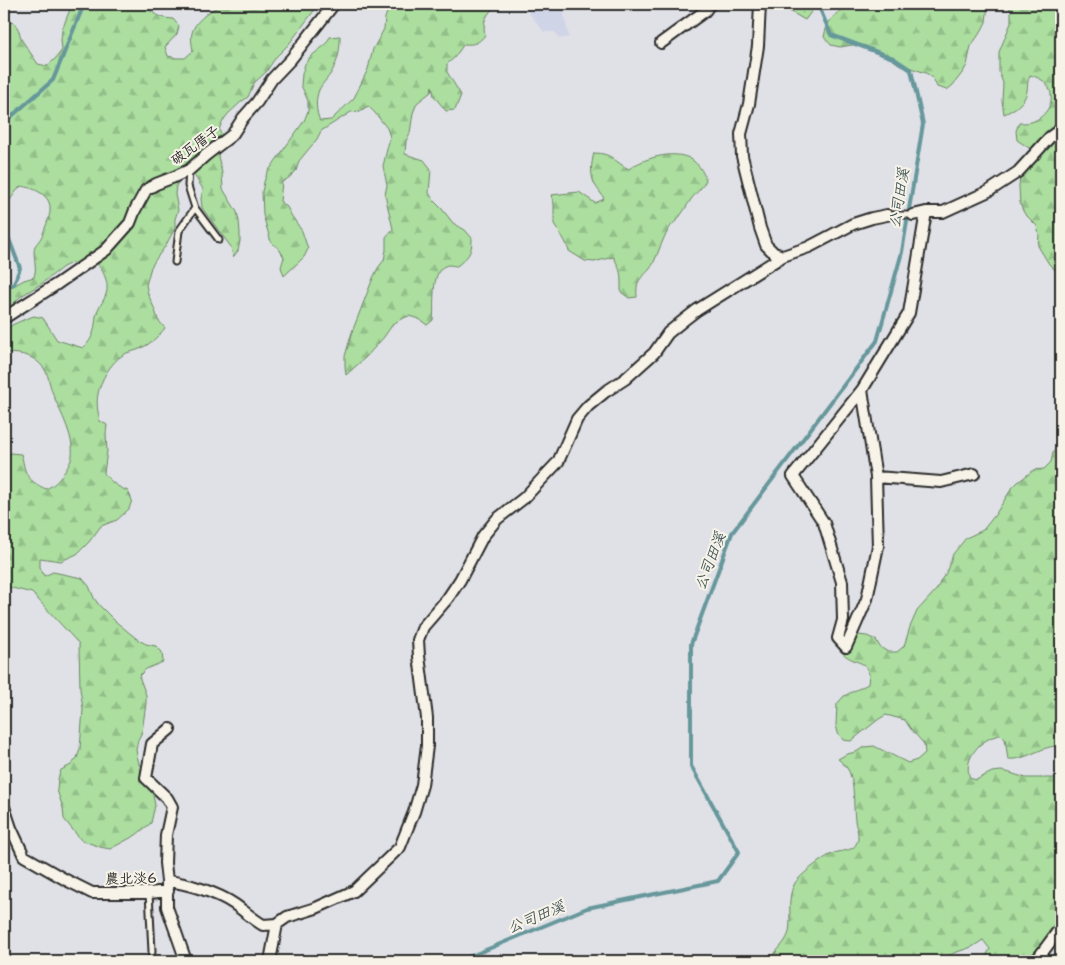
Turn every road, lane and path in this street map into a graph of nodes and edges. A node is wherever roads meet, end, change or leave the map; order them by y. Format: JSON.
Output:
{"nodes":[{"id":1,"x":334,"y":4,"type":"edge"},
{"id":2,"x":710,"y":4,"type":"edge"},
{"id":3,"x":760,"y":4,"type":"edge"},
{"id":4,"x":661,"y":43,"type":"dead end"},
{"id":5,"x":1061,"y":129,"type":"edge"},
{"id":6,"x":189,"y":170,"type":"junction"},
{"id":7,"x":195,"y":208,"type":"junction"},
{"id":8,"x":926,"y":212,"type":"junction"},
{"id":9,"x":887,"y":215,"type":"joint"},
{"id":10,"x":913,"y":215,"type":"joint"},
{"id":11,"x":219,"y":240,"type":"dead end"},
{"id":12,"x":783,"y":256,"type":"junction"},
{"id":13,"x":175,"y":262,"type":"dead end"},
{"id":14,"x":4,"y":318,"type":"edge"},
{"id":15,"x":862,"y":390,"type":"junction"},
{"id":16,"x":974,"y":474,"type":"dead end"},
{"id":17,"x":876,"y":477,"type":"junction"},
{"id":18,"x":170,"y":730,"type":"dead end"},
{"id":19,"x":4,"y":806,"type":"edge"},
{"id":20,"x":168,"y":886,"type":"junction"},
{"id":21,"x":149,"y":893,"type":"junction"},
{"id":22,"x":277,"y":924,"type":"junction"},
{"id":23,"x":1061,"y":927,"type":"edge"},
{"id":24,"x":151,"y":961,"type":"edge"},
{"id":25,"x":186,"y":961,"type":"edge"},
{"id":26,"x":270,"y":961,"type":"edge"},
{"id":27,"x":1036,"y":961,"type":"edge"}],
"edges":[{"from":1,"to":6,"type":"street","name":"破瓦厝子"},
{"from":2,"to":4,"type":"street"},
{"from":3,"to":12,"type":"street"},
{"from":5,"to":8,"type":"street"},
{"from":6,"to":7,"type":"lane"},
{"from":6,"to":14,"type":"street","name":"破瓦厝子"},
{"from":7,"to":11,"type":"lane"},
{"from":7,"to":13,"type":"lane"},
{"from":8,"to":10,"type":"street"},
{"from":8,"to":15,"type":"street"},
{"from":9,"to":10,"type":"lane"},
{"from":9,"to":12,"type":"street"},
{"from":12,"to":22,"type":"street"},
{"from":15,"to":17,"type":"street"},
{"from":15,"to":17,"type":"street"},
{"from":16,"to":17,"type":"street"},
{"from":18,"to":20,"type":"street"},
{"from":19,"to":21,"type":"street","name":"農北淡6","number":"農北淡6"},
{"from":20,"to":21,"type":"street","name":"農北淡6","number":"農北淡6"},
{"from":20,"to":22,"type":"street"},
{"from":20,"to":25,"type":"street","name":"農北淡6","number":"農北淡6"},
{"from":21,"to":24,"type":"lane"},
{"from":22,"to":26,"type":"street"},
{"from":23,"to":27,"type":"street"}]}
